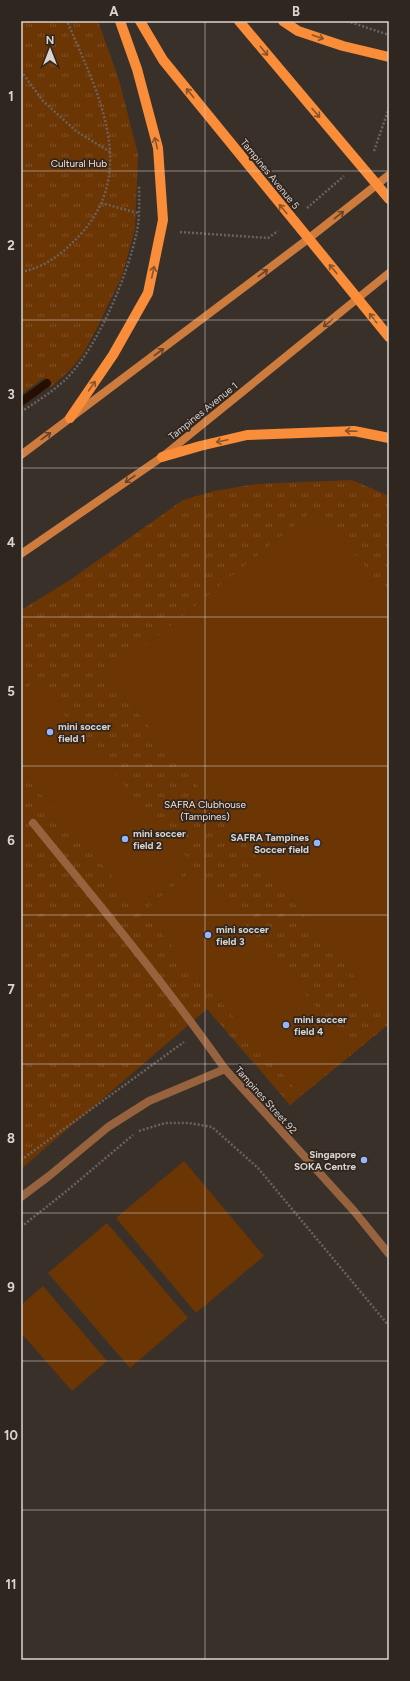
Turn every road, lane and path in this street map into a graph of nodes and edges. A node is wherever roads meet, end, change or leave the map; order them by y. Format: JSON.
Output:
{"nodes":[{"id":1,"x":67,"y":21,"type":"edge"},
{"id":2,"x":120,"y":21,"type":"edge"},
{"id":3,"x":140,"y":21,"type":"edge"},
{"id":4,"x":239,"y":21,"type":"edge"},
{"id":5,"x":283,"y":21,"type":"edge"},
{"id":6,"x":347,"y":21,"type":"edge"},
{"id":7,"x":389,"y":35,"type":"edge"},
{"id":8,"x":389,"y":58,"type":"edge"},
{"id":9,"x":21,"y":71,"type":"edge"},
{"id":10,"x":111,"y":153,"type":"junction"},
{"id":11,"x":389,"y":175,"type":"edge"},
{"id":12,"x":140,"y":184,"type":"dead end"},
{"id":13,"x":378,"y":185,"type":"junction"},
{"id":14,"x":389,"y":199,"type":"edge"},
{"id":15,"x":101,"y":203,"type":"junction"},
{"id":16,"x":138,"y":213,"type":"junction"},
{"id":17,"x":308,"y":239,"type":"junction"},
{"id":18,"x":21,"y":272,"type":"edge"},
{"id":19,"x":389,"y":273,"type":"edge"},
{"id":20,"x":358,"y":298,"type":"junction"},
{"id":21,"x":389,"y":337,"type":"edge"},
{"id":22,"x":21,"y":412,"type":"edge"},
{"id":23,"x":70,"y":418,"type":"junction"},
{"id":24,"x":389,"y":438,"type":"edge"},
{"id":25,"x":21,"y":455,"type":"edge"},
{"id":26,"x":162,"y":457,"type":"junction"},
{"id":27,"x":21,"y":554,"type":"edge"},
{"id":28,"x":33,"y":823,"type":"dead end"},
{"id":29,"x":199,"y":1032,"type":"junction"},
{"id":30,"x":225,"y":1069,"type":"junction"},
{"id":31,"x":21,"y":1160,"type":"edge"},
{"id":32,"x":21,"y":1197,"type":"edge"},
{"id":33,"x":21,"y":1227,"type":"edge"},
{"id":34,"x":389,"y":1254,"type":"edge"},
{"id":35,"x":389,"y":1326,"type":"edge"}],
"edges":[{"from":1,"to":10,"type":"path"},
{"from":23,"to":2,"type":"main road","one_way":true},
{"from":17,"to":3,"type":"main road","name":"Tampines Avenue 5","one_way":true},
{"from":4,"to":13,"type":"main road","one_way":true},
{"from":5,"to":8,"type":"main road","one_way":true},
{"from":6,"to":7,"type":"path"},
{"from":9,"to":10,"type":"path"},
{"from":10,"to":15,"type":"path"},
{"from":11,"to":13,"type":"main road"},
{"from":12,"to":16,"type":"path"},
{"from":13,"to":14,"type":"main road"},
{"from":17,"to":13,"type":"main road","one_way":true},
{"from":15,"to":16,"type":"path"},
{"from":15,"to":18,"type":"path"},
{"from":16,"to":22,"type":"path"},
{"from":20,"to":17,"type":"main road","name":"Tampines Avenue 5","one_way":true},
{"from":23,"to":17,"type":"main road","one_way":true},
{"from":19,"to":20,"type":"main road","name":"Tampines Avenue 1"},
{"from":21,"to":20,"type":"main road","name":"Tampines Avenue 5","one_way":true},
{"from":20,"to":26,"type":"main road","name":"Tampines Avenue 1","one_way":true},
{"from":25,"to":23,"type":"main road","one_way":true},
{"from":24,"to":26,"type":"main road","one_way":true},
{"from":26,"to":27,"type":"main road","name":"Tampines Avenue 1","one_way":true},
{"from":28,"to":29,"type":"street"},
{"from":29,"to":30,"type":"street"},
{"from":29,"to":31,"type":"path"},
{"from":30,"to":32,"type":"street","name":"Tampines Street 92"},
{"from":30,"to":34,"type":"street","name":"Tampines Street 92"},
{"from":33,"to":35,"type":"path"}]}
